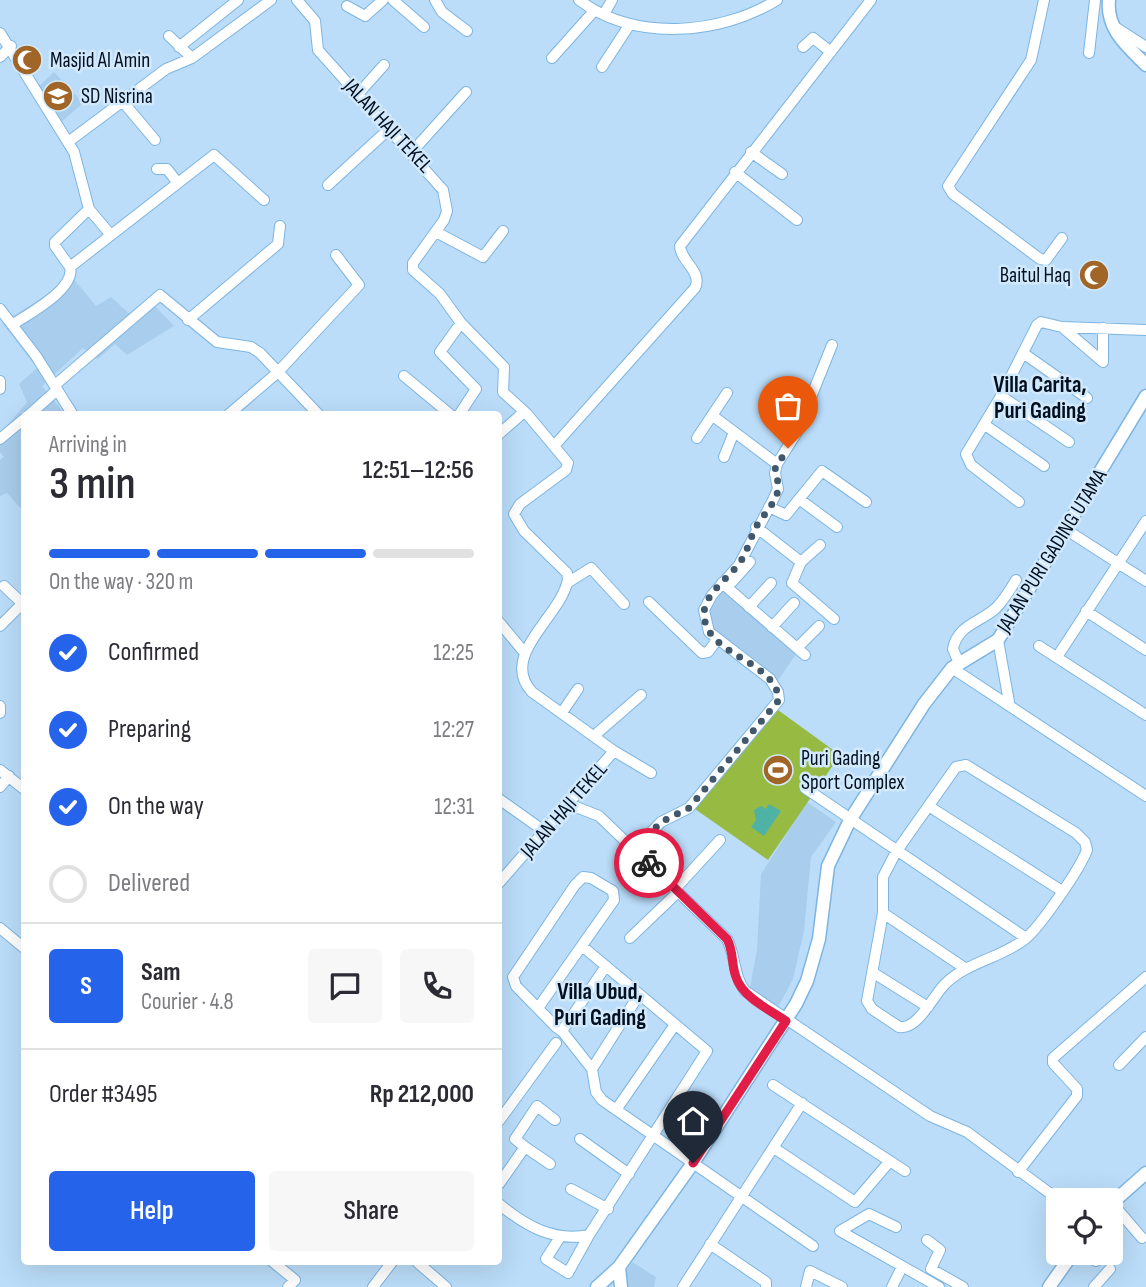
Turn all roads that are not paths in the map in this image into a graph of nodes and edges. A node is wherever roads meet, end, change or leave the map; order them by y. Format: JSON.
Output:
{"nodes":[{"id":1,"x":238,"y":0,"type":"edge"},
{"id":2,"x":271,"y":0,"type":"edge"},
{"id":3,"x":297,"y":0,"type":"edge"},
{"id":4,"x":383,"y":0,"type":"edge"},
{"id":5,"x":393,"y":0,"type":"edge"},
{"id":6,"x":435,"y":0,"type":"edge"},
{"id":7,"x":579,"y":0,"type":"edge"},
{"id":8,"x":612,"y":0,"type":"edge"},
{"id":9,"x":777,"y":0,"type":"edge"},
{"id":10,"x":871,"y":0,"type":"edge"},
{"id":11,"x":1044,"y":0,"type":"edge"},
{"id":12,"x":1095,"y":0,"type":"edge"},
{"id":13,"x":1109,"y":0,"type":"edge"},
{"id":14,"x":346,"y":6,"type":"dead end"},
{"id":15,"x":599,"y":13,"type":"junction"},
{"id":16,"x":630,"y":24,"type":"junction"},
{"id":17,"x":1112,"y":25,"type":"junction"},
{"id":18,"x":424,"y":27,"type":"dead end"},
{"id":19,"x":467,"y":31,"type":"dead end"},
{"id":20,"x":0,"y":33,"type":"edge"},
{"id":21,"x":169,"y":36,"type":"dead end"},
{"id":22,"x":11,"y":46,"type":"junction"},
{"id":23,"x":179,"y":47,"type":"junction"},
{"id":24,"x":803,"y":47,"type":"dead end"},
{"id":25,"x":1146,"y":47,"type":"edge"},
{"id":26,"x":831,"y":52,"type":"junction"},
{"id":27,"x":1089,"y":53,"type":"dead end"},
{"id":28,"x":0,"y":57,"type":"edge"},
{"id":29,"x":192,"y":58,"type":"junction"},
{"id":30,"x":552,"y":58,"type":"dead end"},
{"id":31,"x":384,"y":65,"type":"dead end"},
{"id":32,"x":1146,"y":65,"type":"edge"},
{"id":33,"x":601,"y":67,"type":"dead end"},
{"id":34,"x":466,"y":92,"type":"dead end"},
{"id":35,"x":358,"y":94,"type":"junction"},
{"id":36,"x":123,"y":102,"type":"junction"},
{"id":37,"x":389,"y":129,"type":"junction"},
{"id":38,"x":155,"y":141,"type":"dead end"},
{"id":39,"x":68,"y":142,"type":"junction"},
{"id":40,"x":751,"y":152,"type":"junction"},
{"id":41,"x":411,"y":153,"type":"junction"},
{"id":42,"x":157,"y":169,"type":"dead end"},
{"id":43,"x":735,"y":172,"type":"junction"},
{"id":44,"x":782,"y":174,"type":"dead end"},
{"id":45,"x":177,"y":182,"type":"junction"},
{"id":46,"x":328,"y":185,"type":"dead end"},
{"id":47,"x":264,"y":200,"type":"dead end"},
{"id":48,"x":89,"y":209,"type":"junction"},
{"id":49,"x":797,"y":220,"type":"dead end"},
{"id":50,"x":280,"y":226,"type":"dead end"},
{"id":51,"x":503,"y":231,"type":"dead end"},
{"id":52,"x":436,"y":232,"type":"junction"},
{"id":53,"x":110,"y":234,"type":"junction"},
{"id":54,"x":1062,"y":238,"type":"dead end"},
{"id":55,"x":336,"y":255,"type":"dead end"},
{"id":56,"x":70,"y":267,"type":"junction"},
{"id":57,"x":0,"y":309,"type":"edge"},
{"id":58,"x":188,"y":320,"type":"junction"},
{"id":59,"x":461,"y":323,"type":"junction"},
{"id":60,"x":12,"y":324,"type":"junction"},
{"id":61,"x":1062,"y":327,"type":"junction"},
{"id":62,"x":1103,"y":328,"type":"junction"},
{"id":63,"x":1144,"y":331,"type":"edge"},
{"id":64,"x":832,"y":345,"type":"dead end"},
{"id":65,"x":1023,"y":353,"type":"junction"},
{"id":66,"x":277,"y":373,"type":"junction"},
{"id":67,"x":404,"y":376,"type":"dead end"},
{"id":68,"x":0,"y":381,"type":"edge"},
{"id":69,"x":56,"y":387,"type":"junction"},
{"id":70,"x":0,"y":389,"type":"edge"},
{"id":71,"x":727,"y":393,"type":"dead end"},
{"id":72,"x":1001,"y":396,"type":"junction"},
{"id":73,"x":1146,"y":396,"type":"edge"},
{"id":74,"x":1087,"y":398,"type":"dead end"},
{"id":75,"x":33,"y":411,"type":"edge"},
{"id":76,"x":71,"y":411,"type":"edge"},
{"id":77,"x":233,"y":411,"type":"edge"},
{"id":78,"x":315,"y":411,"type":"edge"},
{"id":79,"x":446,"y":411,"type":"edge"},
{"id":80,"x":462,"y":411,"type":"edge"},
{"id":81,"x":524,"y":412,"type":"junction"},
{"id":82,"x":713,"y":416,"type":"junction"},
{"id":83,"x":21,"y":421,"type":"edge"},
{"id":84,"x":985,"y":425,"type":"junction"},
{"id":85,"x":502,"y":432,"type":"edge"},
{"id":86,"x":734,"y":432,"type":"junction"},
{"id":87,"x":697,"y":438,"type":"dead end"},
{"id":88,"x":0,"y":439,"type":"edge"},
{"id":89,"x":1069,"y":442,"type":"dead end"},
{"id":90,"x":554,"y":446,"type":"junction"},
{"id":91,"x":724,"y":457,"type":"dead end"},
{"id":92,"x":777,"y":464,"type":"junction"},
{"id":93,"x":1044,"y":466,"type":"dead end"},
{"id":94,"x":799,"y":499,"type":"junction"},
{"id":95,"x":866,"y":502,"type":"dead end"},
{"id":96,"x":1019,"y":502,"type":"dead end"},
{"id":97,"x":769,"y":507,"type":"junction"},
{"id":98,"x":1146,"y":521,"type":"edge"},
{"id":99,"x":756,"y":527,"type":"junction"},
{"id":100,"x":837,"y":527,"type":"dead end"},
{"id":101,"x":1065,"y":528,"type":"junction"},
{"id":102,"x":820,"y":545,"type":"dead end"},
{"id":103,"x":750,"y":562,"type":"dead end"},
{"id":104,"x":801,"y":562,"type":"junction"},
{"id":105,"x":1119,"y":563,"type":"junction"},
{"id":106,"x":1016,"y":580,"type":"dead end"},
{"id":107,"x":1146,"y":581,"type":"edge"},
{"id":108,"x":567,"y":583,"type":"junction"},
{"id":109,"x":771,"y":583,"type":"dead end"},
{"id":110,"x":4,"y":586,"type":"dead end"},
{"id":111,"x":724,"y":586,"type":"junction"},
{"id":112,"x":21,"y":600,"type":"edge"},
{"id":113,"x":649,"y":602,"type":"dead end"},
{"id":114,"x":794,"y":603,"type":"dead end"},
{"id":115,"x":624,"y":604,"type":"dead end"},
{"id":116,"x":21,"y":606,"type":"edge"},
{"id":117,"x":748,"y":607,"type":"junction"},
{"id":118,"x":1086,"y":611,"type":"junction"},
{"id":119,"x":834,"y":619,"type":"dead end"},
{"id":120,"x":0,"y":626,"type":"edge"},
{"id":121,"x":502,"y":626,"type":"edge"},
{"id":122,"x":818,"y":626,"type":"dead end"},
{"id":123,"x":772,"y":627,"type":"junction"},
{"id":124,"x":717,"y":640,"type":"junction"},
{"id":125,"x":998,"y":640,"type":"junction"},
{"id":126,"x":1039,"y":646,"type":"dead end"},
{"id":127,"x":1146,"y":650,"type":"edge"},
{"id":128,"x":524,"y":652,"type":"junction"},
{"id":129,"x":1056,"y":657,"type":"junction"},
{"id":130,"x":956,"y":666,"type":"junction"},
{"id":131,"x":578,"y":689,"type":"dead end"},
{"id":132,"x":640,"y":695,"type":"dead end"},
{"id":133,"x":1009,"y":702,"type":"junction"},
{"id":134,"x":0,"y":706,"type":"edge"},
{"id":135,"x":563,"y":712,"type":"junction"},
{"id":136,"x":0,"y":713,"type":"edge"},
{"id":137,"x":1146,"y":715,"type":"edge"},
{"id":138,"x":595,"y":735,"type":"junction"},
{"id":139,"x":614,"y":751,"type":"junction"},
{"id":140,"x":5,"y":773,"type":"edge"},
{"id":141,"x":651,"y":773,"type":"dead end"},
{"id":142,"x":21,"y":786,"type":"edge"},
{"id":143,"x":0,"y":787,"type":"edge"},
{"id":144,"x":806,"y":788,"type":"dead end"},
{"id":145,"x":1146,"y":796,"type":"edge"},
{"id":146,"x":502,"y":801,"type":"edge"},
{"id":147,"x":566,"y":803,"type":"junction"},
{"id":148,"x":930,"y":807,"type":"junction"},
{"id":149,"x":850,"y":820,"type":"junction"},
{"id":150,"x":544,"y":831,"type":"junction"},
{"id":151,"x":720,"y":840,"type":"dead end"},
{"id":152,"x":635,"y":849,"type":"junction"},
{"id":153,"x":896,"y":852,"type":"junction"},
{"id":154,"x":502,"y":880,"type":"edge"},
{"id":155,"x":677,"y":890,"type":"junction"},
{"id":156,"x":1062,"y":891,"type":"junction"},
{"id":157,"x":883,"y":913,"type":"junction"},
{"id":158,"x":0,"y":928,"type":"edge"},
{"id":159,"x":630,"y":938,"type":"dead end"},
{"id":160,"x":1026,"y":938,"type":"junction"},
{"id":161,"x":21,"y":946,"type":"edge"},
{"id":162,"x":582,"y":946,"type":"junction"},
{"id":163,"x":606,"y":966,"type":"junction"},
{"id":164,"x":966,"y":969,"type":"junction"},
{"id":165,"x":872,"y":972,"type":"junction"},
{"id":166,"x":1146,"y":977,"type":"edge"},
{"id":167,"x":638,"y":996,"type":"junction"},
{"id":168,"x":928,"y":1007,"type":"junction"},
{"id":169,"x":538,"y":1008,"type":"junction"},
{"id":170,"x":786,"y":1021,"type":"junction"},
{"id":171,"x":674,"y":1026,"type":"junction"},
{"id":172,"x":562,"y":1031,"type":"junction"},
{"id":173,"x":1146,"y":1037,"type":"edge"},
{"id":174,"x":556,"y":1044,"type":"dead end"},
{"id":175,"x":1119,"y":1065,"type":"dead end"},
{"id":176,"x":592,"y":1069,"type":"junction"},
{"id":177,"x":773,"y":1085,"type":"dead end"},
{"id":178,"x":802,"y":1103,"type":"junction"},
{"id":179,"x":616,"y":1110,"type":"junction"},
{"id":180,"x":502,"y":1114,"type":"edge"},
{"id":181,"x":555,"y":1120,"type":"dead end"},
{"id":182,"x":580,"y":1139,"type":"dead end"},
{"id":183,"x":654,"y":1139,"type":"junction"},
{"id":184,"x":525,"y":1147,"type":"junction"},
{"id":185,"x":775,"y":1148,"type":"junction"},
{"id":186,"x":890,"y":1161,"type":"junction"},
{"id":187,"x":693,"y":1163,"type":"junction"},
{"id":188,"x":550,"y":1164,"type":"dead end"},
{"id":189,"x":905,"y":1171,"type":"dead end"},
{"id":190,"x":1018,"y":1172,"type":"junction"},
{"id":191,"x":1146,"y":1173,"type":"edge"},
{"id":192,"x":629,"y":1174,"type":"junction"},
{"id":193,"x":502,"y":1180,"type":"edge"},
{"id":194,"x":571,"y":1189,"type":"dead end"},
{"id":195,"x":1046,"y":1191,"type":"edge"},
{"id":196,"x":1123,"y":1193,"type":"edge"},
{"id":197,"x":741,"y":1197,"type":"junction"},
{"id":198,"x":502,"y":1206,"type":"edge"},
{"id":199,"x":608,"y":1209,"type":"junction"},
{"id":200,"x":1123,"y":1216,"type":"edge"},
{"id":201,"x":896,"y":1227,"type":"dead end"},
{"id":202,"x":589,"y":1235,"type":"junction"},
{"id":203,"x":560,"y":1237,"type":"junction"},
{"id":204,"x":1142,"y":1238,"type":"dead end"},
{"id":205,"x":927,"y":1240,"type":"dead end"},
{"id":206,"x":710,"y":1244,"type":"junction"},
{"id":207,"x":813,"y":1246,"type":"dead end"},
{"id":208,"x":277,"y":1265,"type":"edge"},
{"id":209,"x":390,"y":1265,"type":"edge"},
{"id":210,"x":420,"y":1265,"type":"edge"},
{"id":211,"x":1066,"y":1265,"type":"edge"},
{"id":212,"x":619,"y":1267,"type":"junction"},
{"id":213,"x":902,"y":1267,"type":"junction"},
{"id":214,"x":1110,"y":1269,"type":"dead end"},
{"id":215,"x":1056,"y":1284,"type":"edge"},
{"id":216,"x":288,"y":1287,"type":"edge"},
{"id":217,"x":373,"y":1287,"type":"edge"},
{"id":218,"x":446,"y":1287,"type":"edge"},
{"id":219,"x":597,"y":1287,"type":"edge"},
{"id":220,"x":621,"y":1287,"type":"edge"},
{"id":221,"x":683,"y":1287,"type":"edge"},
{"id":222,"x":766,"y":1287,"type":"edge"},
{"id":223,"x":806,"y":1287,"type":"edge"},
{"id":224,"x":842,"y":1287,"type":"edge"},
{"id":225,"x":892,"y":1287,"type":"edge"},
{"id":226,"x":939,"y":1287,"type":"edge"},
{"id":227,"x":964,"y":1287,"type":"edge"},
{"id":228,"x":1094,"y":1287,"type":"edge"}],
"edges":[{"from":1,"to":23,"type":"street"},
{"from":2,"to":29,"type":"street"},
{"from":3,"to":35,"type":"street","name":"JALAN HAJI TEKEL"},
{"from":4,"to":14,"type":"street"},
{"from":5,"to":18,"type":"street"},
{"from":6,"to":19,"type":"street"},
{"from":7,"to":15,"type":"street"},
{"from":8,"to":15,"type":"street"},
{"from":9,"to":16,"type":"street"},
{"from":10,"to":26,"type":"street"},
{"from":11,"to":54,"type":"street"},
{"from":12,"to":27,"type":"street"},
{"from":13,"to":17,"type":"street"},
{"from":15,"to":16,"type":"street"},
{"from":15,"to":30,"type":"street"},
{"from":16,"to":33,"type":"street"},
{"from":17,"to":25,"type":"street"},
{"from":17,"to":32,"type":"street"},
{"from":20,"to":22,"type":"street"},
{"from":21,"to":23,"type":"street"},
{"from":22,"to":28,"type":"street"},
{"from":22,"to":39,"type":"street"},
{"from":23,"to":29,"type":"street"},
{"from":24,"to":26,"type":"street"},
{"from":26,"to":40,"type":"street"},
{"from":29,"to":36,"type":"street"},
{"from":31,"to":35,"type":"street"},
{"from":34,"to":41,"type":"street"},
{"from":35,"to":37,"type":"street","name":"JALAN HAJI TEKEL"},
{"from":36,"to":38,"type":"street"},
{"from":36,"to":39,"type":"street"},
{"from":37,"to":41,"type":"street","name":"JALAN HAJI TEKEL"},
{"from":37,"to":46,"type":"street"},
{"from":39,"to":48,"type":"street"},
{"from":40,"to":43,"type":"street"},
{"from":40,"to":44,"type":"street"},
{"from":41,"to":52,"type":"street","name":"JALAN HAJI TEKEL"},
{"from":42,"to":45,"type":"street"},
{"from":43,"to":49,"type":"street"},
{"from":43,"to":90,"type":"street"},
{"from":45,"to":47,"type":"street"},
{"from":45,"to":53,"type":"street"},
{"from":48,"to":53,"type":"street"},
{"from":48,"to":56,"type":"street"},
{"from":50,"to":58,"type":"street"},
{"from":51,"to":52,"type":"street"},
{"from":52,"to":59,"type":"street","name":"JALAN HAJI TEKEL"},
{"from":53,"to":56,"type":"street"},
{"from":55,"to":66,"type":"street"},
{"from":56,"to":60,"type":"street"},
{"from":57,"to":60,"type":"street"},
{"from":58,"to":66,"type":"street"},
{"from":58,"to":69,"type":"street"},
{"from":59,"to":80,"type":"street"},
{"from":59,"to":81,"type":"street","name":"JALAN HAJI TEKEL"},
{"from":60,"to":69,"type":"street"},
{"from":61,"to":62,"type":"street"},
{"from":61,"to":62,"type":"street"},
{"from":61,"to":65,"type":"street"},
{"from":62,"to":63,"type":"street"},
{"from":64,"to":92,"type":"street"},
{"from":65,"to":72,"type":"street"},
{"from":65,"to":74,"type":"street"},
{"from":66,"to":77,"type":"street"},
{"from":66,"to":78,"type":"street"},
{"from":67,"to":79,"type":"street"},
{"from":68,"to":70,"type":"street"},
{"from":69,"to":75,"type":"street"},
{"from":69,"to":76,"type":"street"},
{"from":71,"to":82,"type":"street"},
{"from":72,"to":84,"type":"street"},
{"from":72,"to":89,"type":"street"},
{"from":73,"to":101,"type":"street","name":"JALAN PURI GADING UTAMA"},
{"from":81,"to":85,"type":"street"},
{"from":81,"to":90,"type":"street","name":"JALAN HAJI TEKEL"},
{"from":82,"to":86,"type":"street"},
{"from":82,"to":87,"type":"street"},
{"from":83,"to":88,"type":"street"},
{"from":84,"to":93,"type":"street"},
{"from":84,"to":96,"type":"street"},
{"from":86,"to":91,"type":"street"},
{"from":86,"to":92,"type":"street"},
{"from":90,"to":108,"type":"street","name":"JALAN HAJI TEKEL"},
{"from":92,"to":97,"type":"street"},
{"from":94,"to":95,"type":"street"},
{"from":94,"to":97,"type":"street"},
{"from":94,"to":100,"type":"street"},
{"from":97,"to":99,"type":"street"},
{"from":98,"to":105,"type":"street"},
{"from":99,"to":104,"type":"street"},
{"from":99,"to":111,"type":"street"},
{"from":101,"to":105,"type":"street"},
{"from":101,"to":125,"type":"street","name":"JALAN PURI GADING UTAMA"},
{"from":102,"to":104,"type":"street"},
{"from":103,"to":111,"type":"street"},
{"from":104,"to":119,"type":"street"},
{"from":105,"to":107,"type":"street"},
{"from":105,"to":118,"type":"street"},
{"from":106,"to":130,"type":"street"},
{"from":108,"to":115,"type":"street"},
{"from":108,"to":128,"type":"street"},
{"from":109,"to":117,"type":"street"},
{"from":110,"to":112,"type":"street"},
{"from":111,"to":117,"type":"street"},
{"from":111,"to":124,"type":"street"},
{"from":113,"to":124,"type":"street"},
{"from":114,"to":123,"type":"street"},
{"from":116,"to":120,"type":"street"},
{"from":117,"to":123,"type":"street"},
{"from":118,"to":127,"type":"street"},
{"from":118,"to":129,"type":"street"},
{"from":121,"to":128,"type":"street"},
{"from":122,"to":123,"type":"street"},
{"from":124,"to":152,"type":"street"},
{"from":125,"to":130,"type":"street","name":"JALAN PURI GADING UTAMA"},
{"from":125,"to":133,"type":"street"},
{"from":126,"to":129,"type":"street"},
{"from":128,"to":135,"type":"street","name":"JALAN HAJI TEKEL"},
{"from":129,"to":137,"type":"street"},
{"from":130,"to":133,"type":"street"},
{"from":130,"to":149,"type":"street","name":"JALAN PURI GADING UTAMA"},
{"from":131,"to":135,"type":"street"},
{"from":132,"to":138,"type":"street"},
{"from":133,"to":145,"type":"street"},
{"from":134,"to":136,"type":"street"},
{"from":135,"to":138,"type":"street","name":"JALAN HAJI TEKEL"},
{"from":138,"to":139,"type":"street","name":"JALAN HAJI TEKEL"},
{"from":139,"to":141,"type":"street"},
{"from":139,"to":147,"type":"street","name":"JALAN HAJI TEKEL"},
{"from":140,"to":142,"type":"street"},
{"from":140,"to":143,"type":"street"},
{"from":144,"to":149,"type":"street"},
{"from":146,"to":150,"type":"street"},
{"from":147,"to":150,"type":"street","name":"JALAN HAJI TEKEL"},
{"from":147,"to":152,"type":"street"},
{"from":148,"to":153,"type":"street"},
{"from":148,"to":156,"type":"street"},
{"from":148,"to":156,"type":"street"},
{"from":149,"to":153,"type":"street"},
{"from":149,"to":170,"type":"street","name":"JALAN PURI GADING UTAMA"},
{"from":150,"to":154,"type":"street","name":"JALAN HAJI TEKEL"},
{"from":151,"to":155,"type":"street"},
{"from":152,"to":155,"type":"street"},
{"from":153,"to":157,"type":"street"},
{"from":153,"to":160,"type":"street"},
{"from":155,"to":159,"type":"street"},
{"from":155,"to":170,"type":"street"},
{"from":156,"to":160,"type":"street"},
{"from":157,"to":164,"type":"street"},
{"from":157,"to":165,"type":"street"},
{"from":158,"to":161,"type":"street"},
{"from":160,"to":164,"type":"street"},
{"from":162,"to":163,"type":"street"},
{"from":162,"to":169,"type":"street"},
{"from":162,"to":169,"type":"street"},
{"from":163,"to":167,"type":"street"},
{"from":163,"to":172,"type":"street"},
{"from":164,"to":168,"type":"street"},
{"from":165,"to":168,"type":"street"},
{"from":165,"to":168,"type":"street"},
{"from":166,"to":190,"type":"street"},
{"from":167,"to":171,"type":"street"},
{"from":167,"to":176,"type":"street"},
{"from":169,"to":172,"type":"street"},
{"from":170,"to":187,"type":"street","name":"JALAN PURI GADING UTAMA"},
{"from":170,"to":190,"type":"street"},
{"from":171,"to":179,"type":"street"},
{"from":171,"to":183,"type":"street"},
{"from":172,"to":176,"type":"street"},
{"from":173,"to":175,"type":"street"},
{"from":174,"to":180,"type":"street"},
{"from":176,"to":179,"type":"street"},
{"from":177,"to":178,"type":"street"},
{"from":178,"to":185,"type":"street"},
{"from":178,"to":186,"type":"street"},
{"from":179,"to":183,"type":"street"},
{"from":181,"to":184,"type":"street"},
{"from":182,"to":192,"type":"street"},
{"from":183,"to":187,"type":"street"},
{"from":183,"to":192,"type":"street"},
{"from":184,"to":188,"type":"street"},
{"from":184,"to":193,"type":"street"},
{"from":185,"to":186,"type":"street"},
{"from":185,"to":197,"type":"street"},
{"from":186,"to":189,"type":"street"},
{"from":187,"to":197,"type":"street"},
{"from":187,"to":212,"type":"street","name":"JALAN PURI GADING UTAMA"},
{"from":190,"to":195,"type":"street"},
{"from":191,"to":196,"type":"street"},
{"from":192,"to":199,"type":"street"},
{"from":194,"to":199,"type":"street"},
{"from":197,"to":206,"type":"street"},
{"from":197,"to":207,"type":"street"},
{"from":198,"to":203,"type":"street"},
{"from":199,"to":202,"type":"street"},
{"from":200,"to":204,"type":"street"},
{"from":201,"to":213,"type":"street"},
{"from":202,"to":203,"type":"street"},
{"from":202,"to":203,"type":"street"},
{"from":205,"to":227,"type":"street"},
{"from":206,"to":221,"type":"street"},
{"from":206,"to":222,"type":"street"},
{"from":208,"to":216,"type":"street"},
{"from":209,"to":217,"type":"street"},
{"from":210,"to":218,"type":"street"},
{"from":211,"to":215,"type":"street"},
{"from":212,"to":219,"type":"street","name":"JALAN PURI GADING UTAMA"},
{"from":212,"to":220,"type":"street"},
{"from":213,"to":225,"type":"street"},
{"from":213,"to":226,"type":"street"},
{"from":214,"to":228,"type":"street"},
{"from":223,"to":224,"type":"street"}]}
